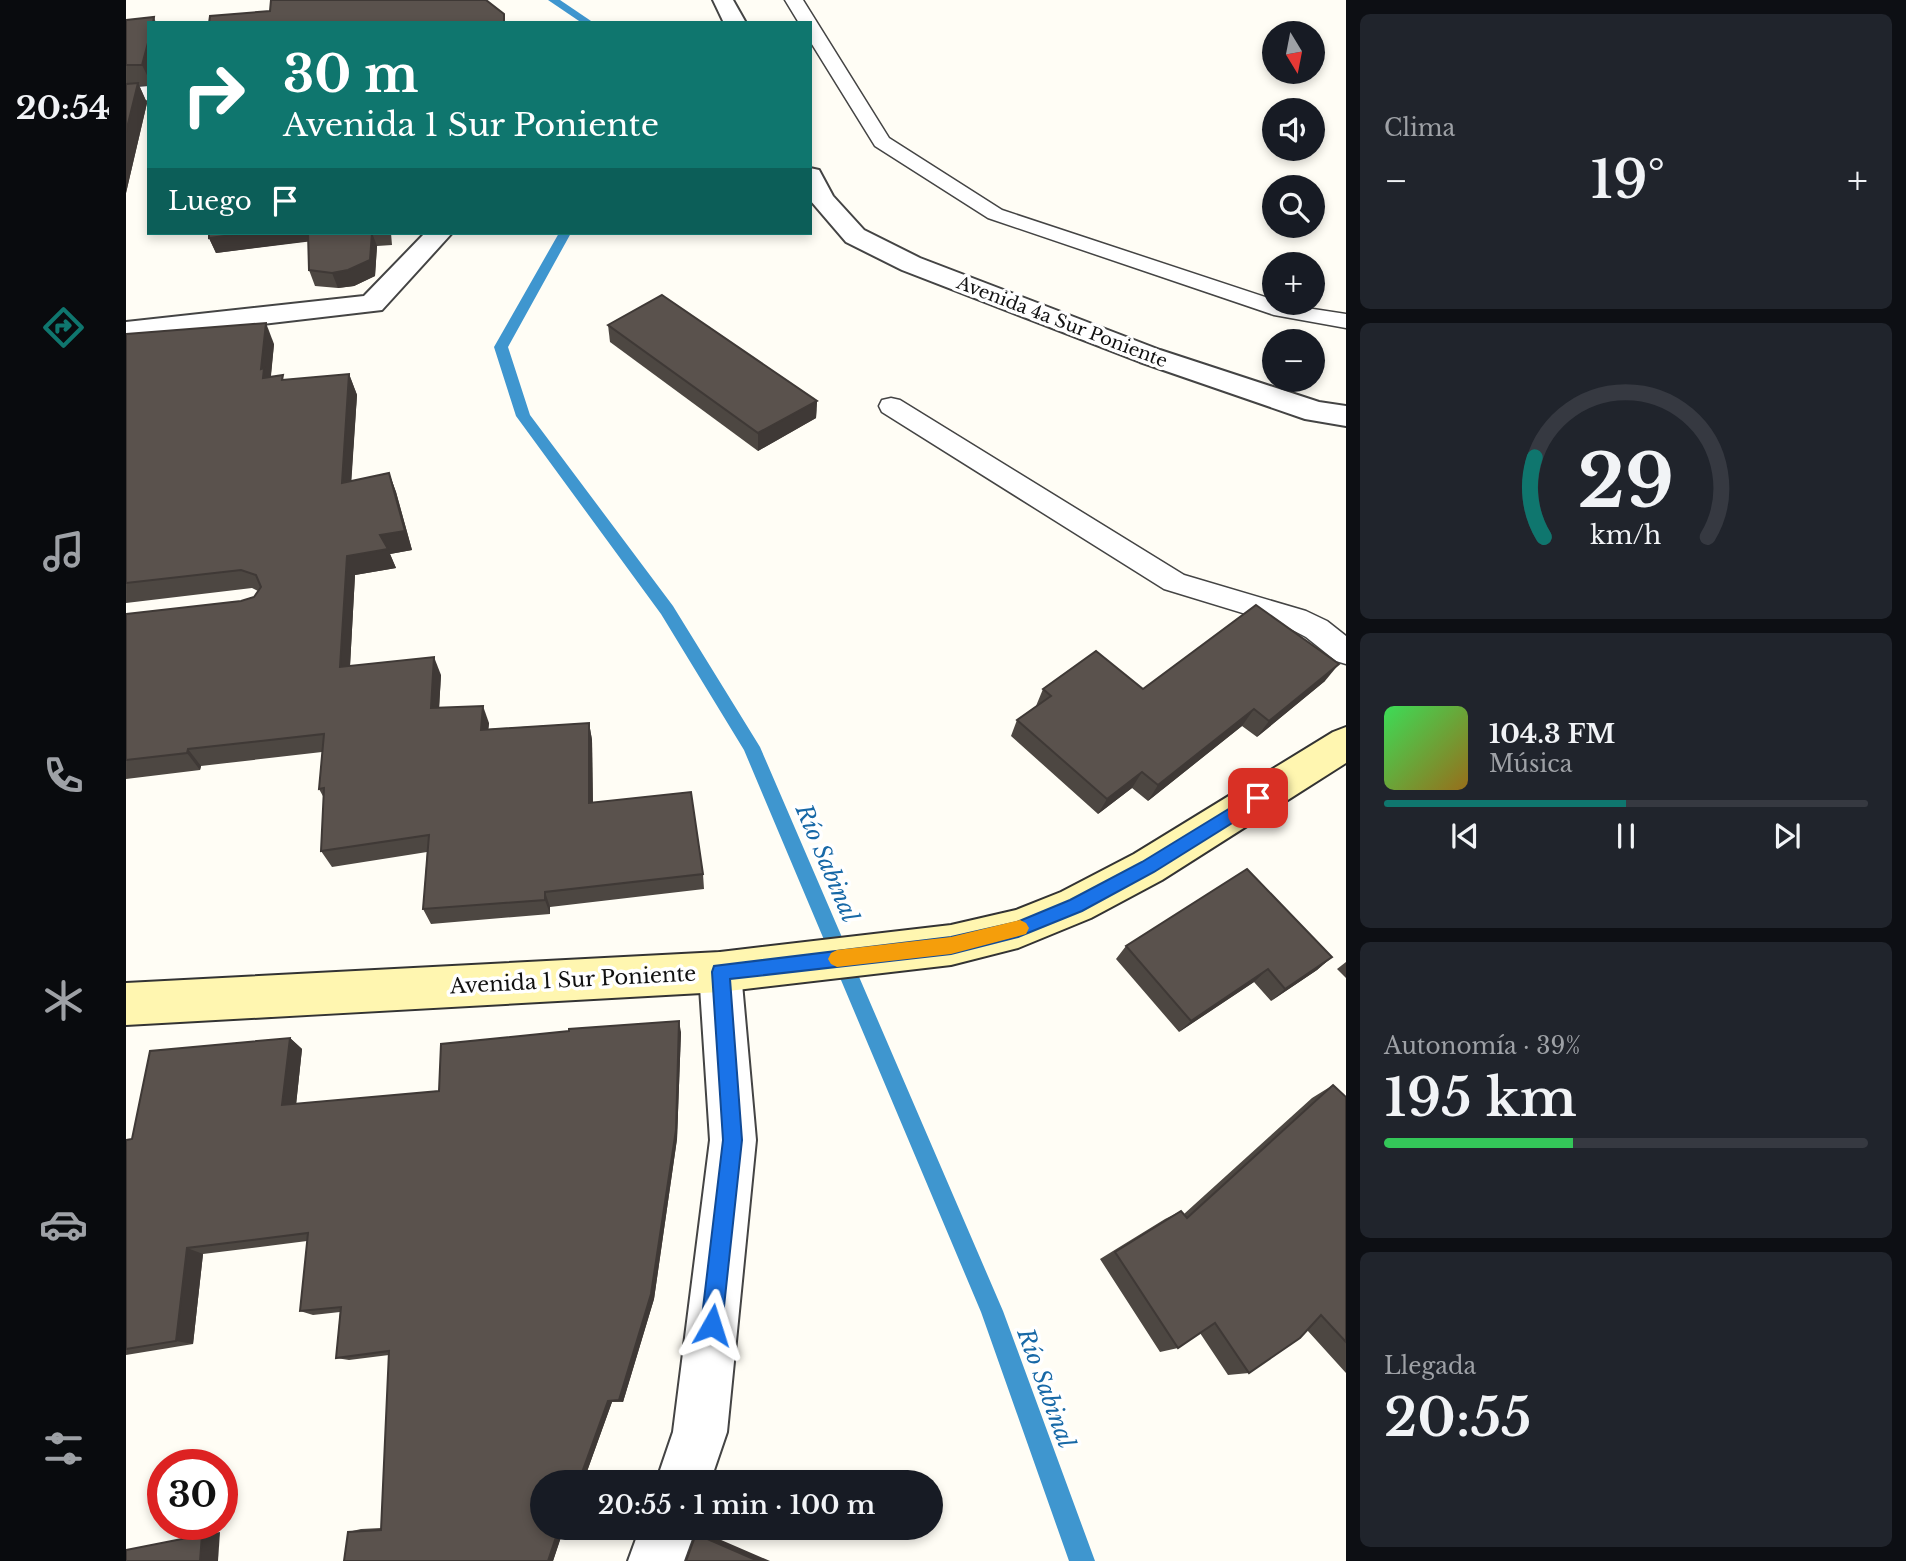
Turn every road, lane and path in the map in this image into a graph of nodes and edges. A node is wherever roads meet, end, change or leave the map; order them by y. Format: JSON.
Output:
{"nodes":[{"id":1,"x":723,"y":0,"type":"edge"},
{"id":2,"x":794,"y":0,"type":"edge"},
{"id":3,"x":734,"y":21,"type":"edge"},
{"id":4,"x":807,"y":21,"type":"edge"},
{"id":5,"x":812,"y":29,"type":"edge"},
{"id":6,"x":147,"y":93,"type":"edge"},
{"id":7,"x":126,"y":95,"type":"edge"},
{"id":8,"x":812,"y":178,"type":"edge"},
{"id":9,"x":437,"y":235,"type":"edge"},
{"id":10,"x":1346,"y":321,"type":"edge"},
{"id":11,"x":126,"y":331,"type":"edge"},
{"id":12,"x":891,"y":405,"type":"dead end"},
{"id":13,"x":1346,"y":416,"type":"edge"},
{"id":14,"x":1346,"y":653,"type":"edge"},
{"id":15,"x":1346,"y":743,"type":"edge"},
{"id":16,"x":738,"y":970,"type":"junction"},
{"id":17,"x":126,"y":1004,"type":"edge"},
{"id":18,"x":687,"y":1470,"type":"edge"},
{"id":19,"x":664,"y":1540,"type":"edge"},
{"id":20,"x":656,"y":1561,"type":"edge"}],
"edges":[{"from":1,"to":3,"type":"street"},
{"from":2,"to":4,"type":"lane"},
{"from":5,"to":10,"type":"lane"},
{"from":6,"to":7,"type":"street"},
{"from":8,"to":13,"type":"street","name":"Avenida 4a Sur Poniente"},
{"from":9,"to":11,"type":"street"},
{"from":12,"to":14,"type":"lane"},
{"from":15,"to":16,"type":"street","name":"Avenida 1 Sur Poniente"},
{"from":16,"to":17,"type":"street","name":"Avenida 1 Sur Poniente"},
{"from":16,"to":18,"type":"street"},
{"from":19,"to":20,"type":"street"}]}
